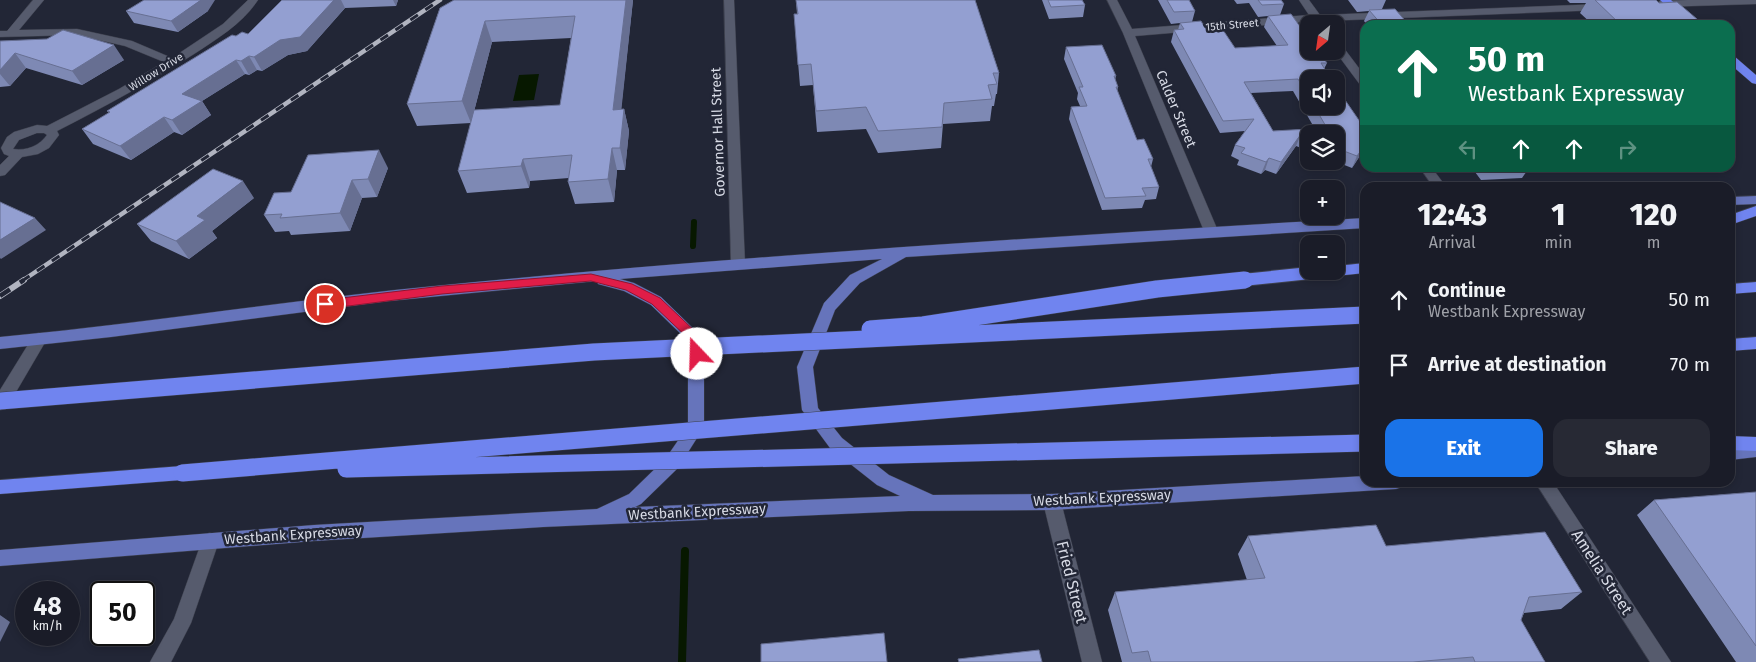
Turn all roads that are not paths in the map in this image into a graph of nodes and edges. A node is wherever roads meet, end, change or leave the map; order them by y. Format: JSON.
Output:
{"nodes":[{"id":1,"x":39,"y":0,"type":"edge"},
{"id":2,"x":253,"y":0,"type":"edge"},
{"id":3,"x":729,"y":0,"type":"edge"},
{"id":4,"x":1112,"y":0,"type":"edge"},
{"id":5,"x":1304,"y":0,"type":"edge"},
{"id":6,"x":1667,"y":2,"type":"edge"},
{"id":7,"x":1756,"y":2,"type":"edge"},
{"id":8,"x":1650,"y":4,"type":"edge"},
{"id":9,"x":1610,"y":6,"type":"edge"},
{"id":10,"x":1315,"y":15,"type":"edge"},
{"id":11,"x":1345,"y":20,"type":"edge"},
{"id":12,"x":1687,"y":20,"type":"edge"},
{"id":13,"x":1300,"y":22,"type":"edge"},
{"id":14,"x":6,"y":33,"type":"edge"},
{"id":15,"x":1128,"y":33,"type":"junction"},
{"id":16,"x":1345,"y":57,"type":"edge"},
{"id":17,"x":173,"y":62,"type":"junction"},
{"id":18,"x":1735,"y":62,"type":"edge"},
{"id":19,"x":1360,"y":77,"type":"edge"},
{"id":20,"x":1756,"y":81,"type":"edge"},
{"id":21,"x":48,"y":130,"type":"junction"},
{"id":22,"x":18,"y":154,"type":"junction"},
{"id":23,"x":0,"y":172,"type":"edge"},
{"id":24,"x":1756,"y":200,"type":"edge"},
{"id":25,"x":1735,"y":201,"type":"edge"},
{"id":26,"x":1756,"y":211,"type":"edge"},
{"id":27,"x":1735,"y":218,"type":"edge"},
{"id":28,"x":1360,"y":223,"type":"edge"},
{"id":29,"x":1211,"y":231,"type":"junction"},
{"id":30,"x":905,"y":252,"type":"junction"},
{"id":31,"x":738,"y":264,"type":"junction"},
{"id":32,"x":1360,"y":268,"type":"edge"},
{"id":33,"x":1345,"y":269,"type":"edge"},
{"id":34,"x":1300,"y":274,"type":"edge"},
{"id":35,"x":591,"y":278,"type":"junction"},
{"id":36,"x":1756,"y":287,"type":"edge"},
{"id":37,"x":1735,"y":289,"type":"edge"},
{"id":38,"x":1360,"y":315,"type":"edge"},
{"id":39,"x":39,"y":339,"type":"junction"},
{"id":40,"x":0,"y":343,"type":"edge"},
{"id":41,"x":1756,"y":343,"type":"edge"},
{"id":42,"x":1735,"y":345,"type":"edge"},
{"id":43,"x":594,"y":352,"type":"junction"},
{"id":44,"x":1360,"y":375,"type":"edge"},
{"id":45,"x":0,"y":402,"type":"edge"},
{"id":46,"x":1360,"y":442,"type":"edge"},
{"id":47,"x":1735,"y":443,"type":"edge"},
{"id":48,"x":1756,"y":444,"type":"edge"},
{"id":49,"x":1756,"y":450,"type":"edge"},
{"id":50,"x":1735,"y":452,"type":"edge"},
{"id":51,"x":182,"y":473,"type":"junction"},
{"id":52,"x":1360,"y":484,"type":"edge"},
{"id":53,"x":0,"y":487,"type":"edge"},
{"id":54,"x":1546,"y":487,"type":"edge"},
{"id":55,"x":931,"y":502,"type":"junction"},
{"id":56,"x":1052,"y":502,"type":"junction"},
{"id":57,"x":596,"y":517,"type":"junction"},
{"id":58,"x":210,"y":541,"type":"junction"},
{"id":59,"x":0,"y":558,"type":"edge"},
{"id":60,"x":160,"y":662,"type":"edge"},
{"id":61,"x":1092,"y":662,"type":"edge"},
{"id":62,"x":1661,"y":662,"type":"edge"}],
"edges":[{"from":1,"to":14,"type":"street"},
{"from":2,"to":17,"type":"street","name":"Willow Drive"},
{"from":3,"to":31,"type":"street","name":"Governor Hall Street"},
{"from":4,"to":15,"type":"street","name":"Calder Street"},
{"from":5,"to":10,"type":"street"},
{"from":6,"to":7,"type":"street"},
{"from":6,"to":8,"type":"street"},
{"from":6,"to":12,"type":"highway"},
{"from":9,"to":11,"type":"street","name":"15th Street"},
{"from":13,"to":15,"type":"street","name":"15th Street"},
{"from":14,"to":17,"type":"street"},
{"from":15,"to":29,"type":"street","name":"Calder Street"},
{"from":16,"to":19,"type":"street"},
{"from":17,"to":21,"type":"street","name":"Willow Drive"},
{"from":18,"to":20,"type":"highway"},
{"from":21,"to":22,"type":"street"},
{"from":21,"to":22,"type":"street","name":"Willow Drive"},
{"from":22,"to":23,"type":"street"},
{"from":24,"to":25,"type":"main road"},
{"from":26,"to":27,"type":"highway"},
{"from":28,"to":29,"type":"main road"},
{"from":29,"to":30,"type":"main road"},
{"from":30,"to":31,"type":"main road"},
{"from":30,"to":55,"type":"main road"},
{"from":31,"to":35,"type":"main road"},
{"from":32,"to":33,"type":"highway"},
{"from":34,"to":43,"type":"highway","bridge":true},
{"from":35,"to":39,"type":"main road"},
{"from":35,"to":57,"type":"main road"},
{"from":36,"to":37,"type":"highway"},
{"from":38,"to":43,"type":"highway","bridge":true},
{"from":39,"to":40,"type":"main road"},
{"from":39,"to":45,"type":"street"},
{"from":41,"to":42,"type":"highway"},
{"from":43,"to":45,"type":"highway","bridge":true},
{"from":44,"to":51,"type":"highway","bridge":true},
{"from":46,"to":51,"type":"highway","bridge":true},
{"from":47,"to":48,"type":"highway"},
{"from":49,"to":50,"type":"main road"},
{"from":51,"to":53,"type":"highway"},
{"from":52,"to":56,"type":"main road","name":"Westbank Expressway"},
{"from":54,"to":62,"type":"street","name":"Amelia Street"},
{"from":55,"to":56,"type":"main road","name":"Westbank Expressway"},
{"from":55,"to":57,"type":"main road","name":"Westbank Expressway"},
{"from":56,"to":61,"type":"street","name":"Fried Street"},
{"from":57,"to":58,"type":"main road","name":"Westbank Expressway"},
{"from":58,"to":59,"type":"main road","name":"Westbank Expressway"},
{"from":58,"to":60,"type":"street"}]}
